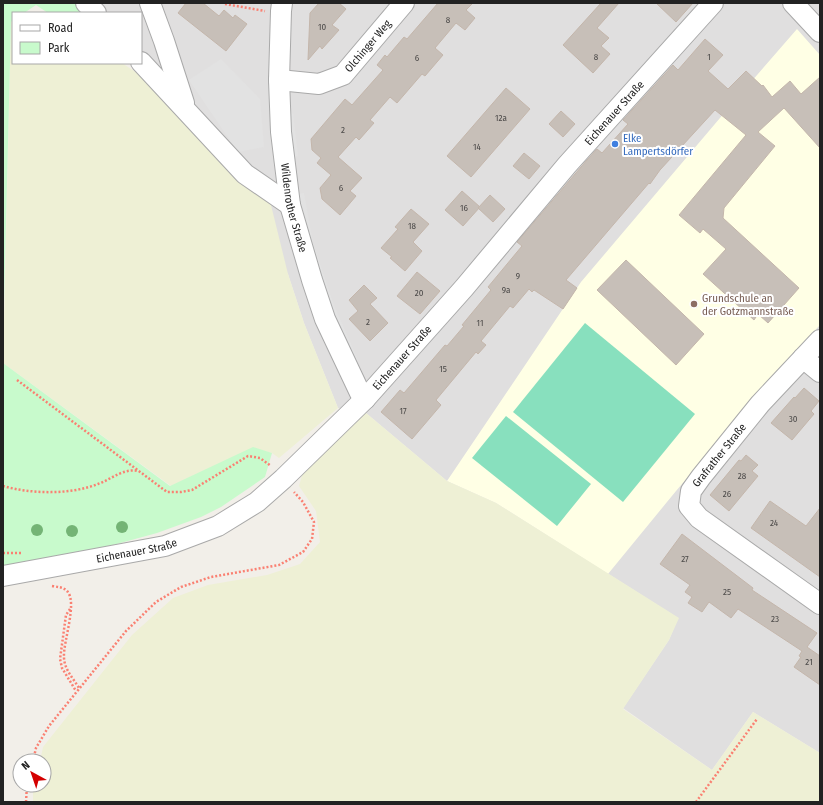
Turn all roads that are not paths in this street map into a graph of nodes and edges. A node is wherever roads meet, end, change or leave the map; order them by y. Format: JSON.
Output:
{"nodes":[{"id":1,"x":86,"y":3,"type":"edge"},
{"id":2,"x":150,"y":3,"type":"edge"},
{"id":3,"x":404,"y":3,"type":"edge"},
{"id":4,"x":713,"y":3,"type":"edge"},
{"id":5,"x":793,"y":3,"type":"edge"},
{"id":6,"x":274,"y":7,"type":"edge"},
{"id":7,"x":95,"y":12,"type":"edge"},
{"id":8,"x":820,"y":32,"type":"edge"},
{"id":9,"x":142,"y":63,"type":"edge"},
{"id":10,"x":279,"y":80,"type":"junction"},
{"id":11,"x":186,"y":109,"type":"junction"},
{"id":12,"x":290,"y":204,"type":"junction"},
{"id":13,"x":820,"y":340,"type":"edge"},
{"id":14,"x":803,"y":358,"type":"junction"},
{"id":15,"x":820,"y":372,"type":"edge"},
{"id":16,"x":365,"y":399,"type":"junction"},
{"id":17,"x":3,"y":576,"type":"edge"},
{"id":18,"x":820,"y":604,"type":"edge"}],
"edges":[{"from":1,"to":7,"type":"street"},
{"from":2,"to":11,"type":"street"},
{"from":3,"to":10,"type":"street","name":"Olchinger Weg"},
{"from":4,"to":16,"type":"street","name":"Eichenauer Straße"},
{"from":5,"to":8,"type":"street"},
{"from":6,"to":10,"type":"street","name":"Wildenrother Straße"},
{"from":9,"to":11,"type":"street"},
{"from":10,"to":12,"type":"street","name":"Wildenrother Straße"},
{"from":11,"to":12,"type":"street"},
{"from":12,"to":16,"type":"street","name":"Wildenrother Straße"},
{"from":13,"to":14,"type":"street","name":"Grafrather Straße"},
{"from":14,"to":15,"type":"street"},
{"from":14,"to":18,"type":"street","name":"Grafrather Straße"},
{"from":16,"to":17,"type":"street","name":"Eichenauer Straße"}]}
